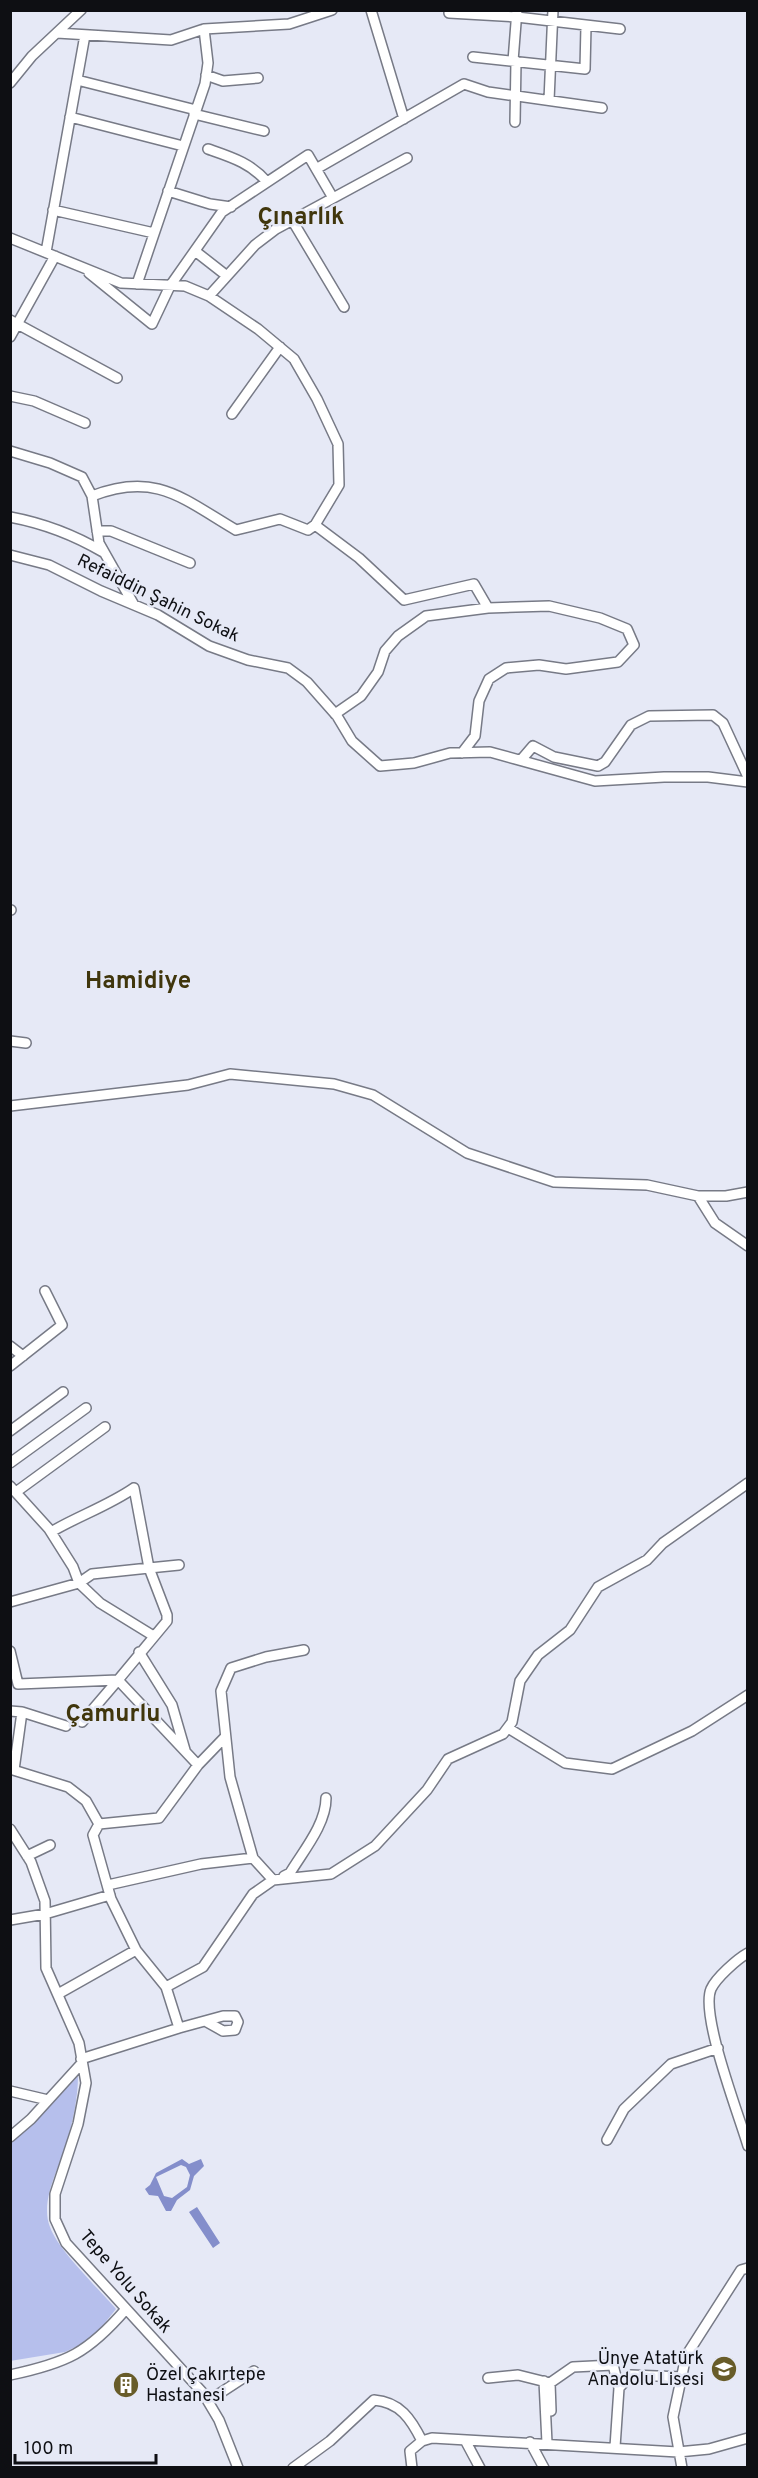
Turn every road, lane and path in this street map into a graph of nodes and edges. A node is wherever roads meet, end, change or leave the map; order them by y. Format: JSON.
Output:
{"nodes":[{"id":1,"x":81,"y":10,"type":"edge"},
{"id":2,"x":332,"y":10,"type":"edge"},
{"id":3,"x":371,"y":10,"type":"edge"},
{"id":4,"x":553,"y":10,"type":"edge"},
{"id":5,"x":449,"y":13,"type":"dead end"},
{"id":6,"x":517,"y":14,"type":"edge"},
{"id":7,"x":554,"y":24,"type":"junction"},
{"id":8,"x":586,"y":27,"type":"junction"},
{"id":9,"x":204,"y":29,"type":"junction"},
{"id":10,"x":620,"y":29,"type":"dead end"},
{"id":11,"x":57,"y":33,"type":"junction"},
{"id":12,"x":85,"y":35,"type":"junction"},
{"id":13,"x":473,"y":57,"type":"dead end"},
{"id":14,"x":514,"y":61,"type":"junction"},
{"id":15,"x":551,"y":64,"type":"junction"},
{"id":16,"x":206,"y":75,"type":"junction"},
{"id":17,"x":258,"y":78,"type":"dead end"},
{"id":18,"x":77,"y":80,"type":"junction"},
{"id":19,"x":10,"y":83,"type":"edge"},
{"id":20,"x":516,"y":94,"type":"junction"},
{"id":21,"x":549,"y":100,"type":"junction"},
{"id":22,"x":602,"y":108,"type":"dead end"},
{"id":23,"x":195,"y":112,"type":"junction"},
{"id":24,"x":70,"y":117,"type":"junction"},
{"id":25,"x":404,"y":120,"type":"junction"},
{"id":26,"x":516,"y":122,"type":"dead end"},
{"id":27,"x":264,"y":131,"type":"dead end"},
{"id":28,"x":183,"y":146,"type":"junction"},
{"id":29,"x":208,"y":149,"type":"dead end"},
{"id":30,"x":407,"y":158,"type":"dead end"},
{"id":31,"x":316,"y":169,"type":"junction"},
{"id":32,"x":267,"y":182,"type":"junction"},
{"id":33,"x":168,"y":191,"type":"junction"},
{"id":34,"x":333,"y":198,"type":"junction"},
{"id":35,"x":231,"y":207,"type":"junction"},
{"id":36,"x":53,"y":210,"type":"junction"},
{"id":37,"x":292,"y":220,"type":"junction"},
{"id":38,"x":154,"y":233,"type":"junction"},
{"id":39,"x":10,"y":238,"type":"edge"},
{"id":40,"x":195,"y":250,"type":"junction"},
{"id":41,"x":51,"y":254,"type":"junction"},
{"id":42,"x":82,"y":267,"type":"junction"},
{"id":43,"x":228,"y":276,"type":"junction"},
{"id":44,"x":137,"y":284,"type":"junction"},
{"id":45,"x":170,"y":286,"type":"junction"},
{"id":46,"x":209,"y":296,"type":"junction"},
{"id":47,"x":344,"y":307,"type":"dead end"},
{"id":48,"x":14,"y":323,"type":"edge"},
{"id":49,"x":10,"y":337,"type":"edge"},
{"id":50,"x":280,"y":347,"type":"junction"},
{"id":51,"x":117,"y":378,"type":"dead end"},
{"id":52,"x":10,"y":396,"type":"edge"},
{"id":53,"x":232,"y":414,"type":"dead end"},
{"id":54,"x":85,"y":423,"type":"dead end"},
{"id":55,"x":10,"y":451,"type":"edge"},
{"id":56,"x":92,"y":496,"type":"junction"},
{"id":57,"x":10,"y":517,"type":"edge"},
{"id":58,"x":315,"y":525,"type":"junction"},
{"id":59,"x":97,"y":531,"type":"junction"},
{"id":60,"x":104,"y":553,"type":"junction"},
{"id":61,"x":10,"y":555,"type":"edge"},
{"id":62,"x":190,"y":563,"type":"dead end"},
{"id":63,"x":134,"y":605,"type":"junction"},
{"id":64,"x":488,"y":608,"type":"junction"},
{"id":65,"x":335,"y":714,"type":"junction"},
{"id":66,"x":462,"y":753,"type":"junction"},
{"id":67,"x":521,"y":760,"type":"junction"},
{"id":68,"x":747,"y":777,"type":"edge"},
{"id":69,"x":747,"y":782,"type":"edge"},
{"id":70,"x":10,"y":1041,"type":"edge"},
{"id":71,"x":26,"y":1043,"type":"dead end"},
{"id":72,"x":10,"y":1106,"type":"edge"},
{"id":73,"x":747,"y":1192,"type":"edge"},
{"id":74,"x":698,"y":1196,"type":"junction"},
{"id":75,"x":747,"y":1246,"type":"edge"},
{"id":76,"x":45,"y":1291,"type":"dead end"},
{"id":77,"x":10,"y":1346,"type":"edge"},
{"id":78,"x":23,"y":1356,"type":"junction"},
{"id":79,"x":10,"y":1366,"type":"edge"},
{"id":80,"x":63,"y":1392,"type":"dead end"},
{"id":81,"x":86,"y":1408,"type":"dead end"},
{"id":82,"x":105,"y":1428,"type":"dead end"},
{"id":83,"x":10,"y":1431,"type":"edge"},
{"id":84,"x":10,"y":1462,"type":"edge"},
{"id":85,"x":747,"y":1484,"type":"edge"},
{"id":86,"x":14,"y":1492,"type":"edge"},
{"id":87,"x":51,"y":1532,"type":"junction"},
{"id":88,"x":179,"y":1565,"type":"dead end"},
{"id":89,"x":149,"y":1568,"type":"junction"},
{"id":90,"x":79,"y":1583,"type":"junction"},
{"id":91,"x":10,"y":1593,"type":"edge"},
{"id":92,"x":15,"y":1601,"type":"edge"},
{"id":93,"x":152,"y":1635,"type":"junction"},
{"id":94,"x":304,"y":1650,"type":"dead end"},
{"id":95,"x":10,"y":1651,"type":"edge"},
{"id":96,"x":139,"y":1652,"type":"junction"},
{"id":97,"x":118,"y":1680,"type":"junction"},
{"id":98,"x":747,"y":1695,"type":"edge"},
{"id":99,"x":10,"y":1711,"type":"edge"},
{"id":100,"x":22,"y":1713,"type":"junction"},
{"id":101,"x":82,"y":1722,"type":"dead end"},
{"id":102,"x":66,"y":1726,"type":"dead end"},
{"id":103,"x":508,"y":1728,"type":"junction"},
{"id":104,"x":225,"y":1737,"type":"junction"},
{"id":105,"x":185,"y":1752,"type":"junction"},
{"id":106,"x":198,"y":1765,"type":"junction"},
{"id":107,"x":12,"y":1770,"type":"edge"},
{"id":108,"x":326,"y":1797,"type":"dead end"},
{"id":109,"x":99,"y":1824,"type":"junction"},
{"id":110,"x":10,"y":1829,"type":"edge"},
{"id":111,"x":50,"y":1845,"type":"dead end"},
{"id":112,"x":27,"y":1856,"type":"junction"},
{"id":113,"x":253,"y":1858,"type":"junction"},
{"id":114,"x":284,"y":1876,"type":"junction"},
{"id":115,"x":273,"y":1880,"type":"junction"},
{"id":116,"x":108,"y":1885,"type":"junction"},
{"id":117,"x":110,"y":1895,"type":"junction"},
{"id":118,"x":45,"y":1914,"type":"junction"},
{"id":119,"x":10,"y":1920,"type":"edge"},
{"id":120,"x":136,"y":1950,"type":"junction"},
{"id":121,"x":747,"y":1953,"type":"edge"},
{"id":122,"x":166,"y":1987,"type":"junction"},
{"id":123,"x":58,"y":1994,"type":"junction"},
{"id":124,"x":207,"y":2022,"type":"dead end"},
{"id":125,"x":179,"y":2028,"type":"junction"},
{"id":126,"x":718,"y":2048,"type":"junction"},
{"id":127,"x":81,"y":2062,"type":"junction"},
{"id":128,"x":10,"y":2091,"type":"edge"},
{"id":129,"x":48,"y":2100,"type":"junction"},
{"id":130,"x":743,"y":2114,"type":"edge"},
{"id":131,"x":10,"y":2137,"type":"edge"},
{"id":132,"x":607,"y":2140,"type":"dead end"},
{"id":133,"x":747,"y":2146,"type":"edge"},
{"id":134,"x":747,"y":2268,"type":"edge"},
{"id":135,"x":126,"y":2309,"type":"junction"},
{"id":136,"x":254,"y":2371,"type":"dead end"},
{"id":137,"x":10,"y":2375,"type":"edge"},
{"id":138,"x":682,"y":2377,"type":"junction"},
{"id":139,"x":488,"y":2378,"type":"dead end"},
{"id":140,"x":547,"y":2382,"type":"junction"},
{"id":141,"x":619,"y":2388,"type":"junction"},
{"id":142,"x":208,"y":2401,"type":"junction"},
{"id":143,"x":747,"y":2438,"type":"edge"},
{"id":144,"x":422,"y":2440,"type":"junction"},
{"id":145,"x":465,"y":2440,"type":"junction"},
{"id":146,"x":530,"y":2442,"type":"junction"},
{"id":147,"x":550,"y":2443,"type":"junction"},
{"id":148,"x":615,"y":2447,"type":"junction"},
{"id":149,"x":678,"y":2452,"type":"junction"},
{"id":150,"x":238,"y":2468,"type":"edge"},
{"id":151,"x":293,"y":2468,"type":"edge"},
{"id":152,"x":412,"y":2468,"type":"edge"},
{"id":153,"x":480,"y":2468,"type":"edge"},
{"id":154,"x":544,"y":2468,"type":"edge"},
{"id":155,"x":682,"y":2468,"type":"edge"}],
"edges":[{"from":1,"to":11,"type":"street"},
{"from":2,"to":9,"type":"street"},
{"from":3,"to":25,"type":"street"},
{"from":4,"to":7,"type":"street"},
{"from":5,"to":6,"type":"street"},
{"from":6,"to":7,"type":"street"},
{"from":6,"to":14,"type":"street"},
{"from":7,"to":8,"type":"street"},
{"from":7,"to":15,"type":"street"},
{"from":8,"to":10,"type":"street"},
{"from":8,"to":15,"type":"street"},
{"from":9,"to":12,"type":"street"},
{"from":9,"to":16,"type":"street"},
{"from":11,"to":12,"type":"street"},
{"from":11,"to":19,"type":"street"},
{"from":12,"to":18,"type":"street"},
{"from":13,"to":14,"type":"street"},
{"from":14,"to":15,"type":"street"},
{"from":14,"to":20,"type":"street"},
{"from":15,"to":21,"type":"street"},
{"from":16,"to":17,"type":"street"},
{"from":16,"to":23,"type":"street"},
{"from":18,"to":23,"type":"street"},
{"from":18,"to":24,"type":"street"},
{"from":20,"to":21,"type":"street"},
{"from":20,"to":25,"type":"street"},
{"from":20,"to":26,"type":"street"},
{"from":21,"to":22,"type":"street"},
{"from":23,"to":27,"type":"street"},
{"from":23,"to":28,"type":"street"},
{"from":24,"to":28,"type":"street"},
{"from":24,"to":36,"type":"street"},
{"from":25,"to":31,"type":"street"},
{"from":28,"to":33,"type":"street"},
{"from":29,"to":32,"type":"street"},
{"from":30,"to":34,"type":"street"},
{"from":31,"to":32,"type":"street"},
{"from":31,"to":34,"type":"street"},
{"from":32,"to":35,"type":"street"},
{"from":33,"to":35,"type":"street"},
{"from":33,"to":38,"type":"street"},
{"from":34,"to":37,"type":"street"},
{"from":35,"to":40,"type":"street"},
{"from":36,"to":38,"type":"street"},
{"from":36,"to":41,"type":"street"},
{"from":37,"to":43,"type":"street"},
{"from":37,"to":47,"type":"street"},
{"from":38,"to":44,"type":"street"},
{"from":39,"to":41,"type":"street"},
{"from":40,"to":43,"type":"street"},
{"from":40,"to":45,"type":"street"},
{"from":41,"to":42,"type":"street"},
{"from":41,"to":48,"type":"street"},
{"from":42,"to":44,"type":"street"},
{"from":42,"to":45,"type":"street"},
{"from":43,"to":46,"type":"street"},
{"from":44,"to":45,"type":"street"},
{"from":45,"to":46,"type":"street"},
{"from":46,"to":50,"type":"street"},
{"from":48,"to":49,"type":"street"},
{"from":48,"to":51,"type":"street"},
{"from":50,"to":53,"type":"street"},
{"from":50,"to":58,"type":"street"},
{"from":52,"to":54,"type":"street"},
{"from":55,"to":56,"type":"street"},
{"from":56,"to":58,"type":"street"},
{"from":56,"to":59,"type":"street"},
{"from":57,"to":60,"type":"street"},
{"from":58,"to":64,"type":"street"},
{"from":59,"to":60,"type":"street"},
{"from":59,"to":62,"type":"street"},
{"from":60,"to":63,"type":"street"},
{"from":61,"to":63,"type":"street","name":"Refaiddin Şahin Sokak"},
{"from":63,"to":65,"type":"street","name":"Refaiddin Şahin Sokak"},
{"from":64,"to":65,"type":"street"},
{"from":64,"to":66,"type":"street"},
{"from":65,"to":66,"type":"street","name":"Refaiddin Şahin Sokak"},
{"from":66,"to":67,"type":"street","name":"Refaiddin Şahin Sokak"},
{"from":67,"to":68,"type":"street"},
{"from":67,"to":69,"type":"street","name":"Refaiddin Şahin Sokak"},
{"from":70,"to":71,"type":"street"},
{"from":72,"to":74,"type":"street"},
{"from":73,"to":74,"type":"street"},
{"from":74,"to":75,"type":"street"},
{"from":76,"to":78,"type":"street"},
{"from":77,"to":78,"type":"street"},
{"from":78,"to":79,"type":"street"},
{"from":80,"to":83,"type":"street"},
{"from":81,"to":84,"type":"street"},
{"from":82,"to":86,"type":"street"},
{"from":85,"to":103,"type":"street"},
{"from":86,"to":87,"type":"street"},
{"from":87,"to":89,"type":"street"},
{"from":87,"to":90,"type":"street"},
{"from":88,"to":89,"type":"street"},
{"from":89,"to":90,"type":"street"},
{"from":89,"to":93,"type":"street"},
{"from":90,"to":92,"type":"street"},
{"from":90,"to":93,"type":"street"},
{"from":91,"to":92,"type":"street"},
{"from":93,"to":96,"type":"street"},
{"from":94,"to":104,"type":"street"},
{"from":95,"to":97,"type":"street"},
{"from":96,"to":97,"type":"street"},
{"from":96,"to":105,"type":"street"},
{"from":97,"to":101,"type":"street"},
{"from":97,"to":105,"type":"street"},
{"from":98,"to":103,"type":"street"},
{"from":99,"to":100,"type":"street"},
{"from":100,"to":102,"type":"street"},
{"from":100,"to":107,"type":"street"},
{"from":103,"to":114,"type":"street"},
{"from":104,"to":106,"type":"street"},
{"from":104,"to":113,"type":"street"},
{"from":105,"to":106,"type":"street"},
{"from":106,"to":109,"type":"street"},
{"from":107,"to":109,"type":"street"},
{"from":108,"to":114,"type":"street"},
{"from":109,"to":116,"type":"street"},
{"from":110,"to":112,"type":"street","name":"Tepe Yolu Sokak"},
{"from":111,"to":112,"type":"street"},
{"from":112,"to":118,"type":"street","name":"Tepe Yolu Sokak"},
{"from":113,"to":115,"type":"street"},
{"from":113,"to":116,"type":"street"},
{"from":114,"to":115,"type":"street"},
{"from":115,"to":122,"type":"street"},
{"from":116,"to":117,"type":"street"},
{"from":117,"to":118,"type":"street"},
{"from":117,"to":120,"type":"street"},
{"from":118,"to":119,"type":"street"},
{"from":118,"to":123,"type":"street","name":"Tepe Yolu Sokak"},
{"from":120,"to":122,"type":"street"},
{"from":120,"to":123,"type":"street"},
{"from":121,"to":126,"type":"street"},
{"from":122,"to":125,"type":"street"},
{"from":123,"to":127,"type":"street","name":"Tepe Yolu Sokak"},
{"from":124,"to":125,"type":"street"},
{"from":125,"to":127,"type":"street"},
{"from":126,"to":130,"type":"street"},
{"from":126,"to":132,"type":"street"},
{"from":127,"to":129,"type":"street"},
{"from":127,"to":135,"type":"street","name":"Tepe Yolu Sokak"},
{"from":128,"to":129,"type":"street"},
{"from":129,"to":131,"type":"street"},
{"from":130,"to":133,"type":"street"},
{"from":134,"to":138,"type":"street"},
{"from":135,"to":137,"type":"street"},
{"from":135,"to":142,"type":"street","name":"Tepe Yolu Sokak"},
{"from":136,"to":142,"type":"street"},
{"from":138,"to":141,"type":"street"},
{"from":138,"to":149,"type":"street"},
{"from":139,"to":140,"type":"street"},
{"from":140,"to":141,"type":"street"},
{"from":140,"to":147,"type":"street"},
{"from":141,"to":148,"type":"street"},
{"from":142,"to":150,"type":"street","name":"Tepe Yolu Sokak"},
{"from":143,"to":149,"type":"street"},
{"from":144,"to":145,"type":"street"},
{"from":144,"to":151,"type":"street"},
{"from":144,"to":152,"type":"street"},
{"from":145,"to":146,"type":"street"},
{"from":145,"to":153,"type":"street"},
{"from":146,"to":147,"type":"street"},
{"from":146,"to":154,"type":"street"},
{"from":147,"to":148,"type":"street"},
{"from":148,"to":149,"type":"street"},
{"from":149,"to":155,"type":"street"}]}
